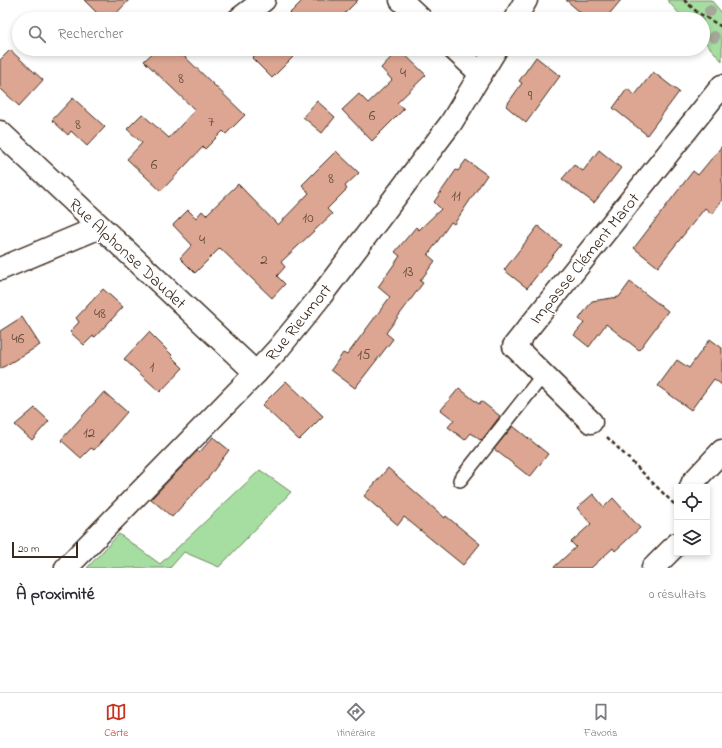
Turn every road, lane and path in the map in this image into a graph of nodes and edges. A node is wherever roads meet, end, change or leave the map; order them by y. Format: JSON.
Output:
{"nodes":[{"id":1,"x":264,"y":0,"type":"edge"},
{"id":2,"x":401,"y":0,"type":"edge"},
{"id":3,"x":526,"y":0,"type":"edge"},
{"id":4,"x":684,"y":0,"type":"edge"},
{"id":5,"x":248,"y":12,"type":"edge"},
{"id":6,"x":414,"y":12,"type":"edge"},
{"id":7,"x":518,"y":12,"type":"edge"},
{"id":8,"x":697,"y":12,"type":"edge"},
{"id":9,"x":710,"y":20,"type":"edge"},
{"id":10,"x":722,"y":27,"type":"edge"},
{"id":11,"x":462,"y":56,"type":"edge"},
{"id":12,"x":492,"y":56,"type":"edge"},
{"id":13,"x":481,"y":74,"type":"junction"},
{"id":14,"x":722,"y":86,"type":"edge"},
{"id":15,"x":0,"y":132,"type":"edge"},
{"id":16,"x":100,"y":227,"type":"junction"},
{"id":17,"x":0,"y":269,"type":"edge"},
{"id":18,"x":256,"y":373,"type":"junction"},
{"id":19,"x":543,"y":375,"type":"junction"},
{"id":20,"x":591,"y":422,"type":"joint"},
{"id":21,"x":722,"y":451,"type":"edge"},
{"id":22,"x":460,"y":480,"type":"dead end"},
{"id":23,"x":692,"y":484,"type":"edge"},
{"id":24,"x":674,"y":505,"type":"edge"},
{"id":25,"x":674,"y":547,"type":"edge"},
{"id":26,"x":66,"y":568,"type":"edge"},
{"id":27,"x":653,"y":568,"type":"edge"}],
"edges":[{"from":1,"to":5,"type":"street"},
{"from":2,"to":6,"type":"street"},
{"from":3,"to":7,"type":"street"},
{"from":4,"to":8,"type":"path"},
{"from":9,"to":10,"type":"path"},
{"from":11,"to":13,"type":"street"},
{"from":12,"to":13,"type":"street","name":"Rue Rieumort"},
{"from":13,"to":18,"type":"street","name":"Rue Rieumort"},
{"from":14,"to":19,"type":"street","name":"Impasse Clément Marot"},
{"from":15,"to":16,"type":"street","name":"Rue Alphonse Daudet"},
{"from":16,"to":17,"type":"street"},
{"from":16,"to":18,"type":"street","name":"Rue Alphonse Daudet"},
{"from":18,"to":26,"type":"street","name":"Rue Rieumort"},
{"from":19,"to":20,"type":"street","name":"Impasse Clément Marot"},
{"from":19,"to":22,"type":"lane"},
{"from":20,"to":24,"type":"path"},
{"from":21,"to":23,"type":"street"},
{"from":25,"to":27,"type":"street"}]}
